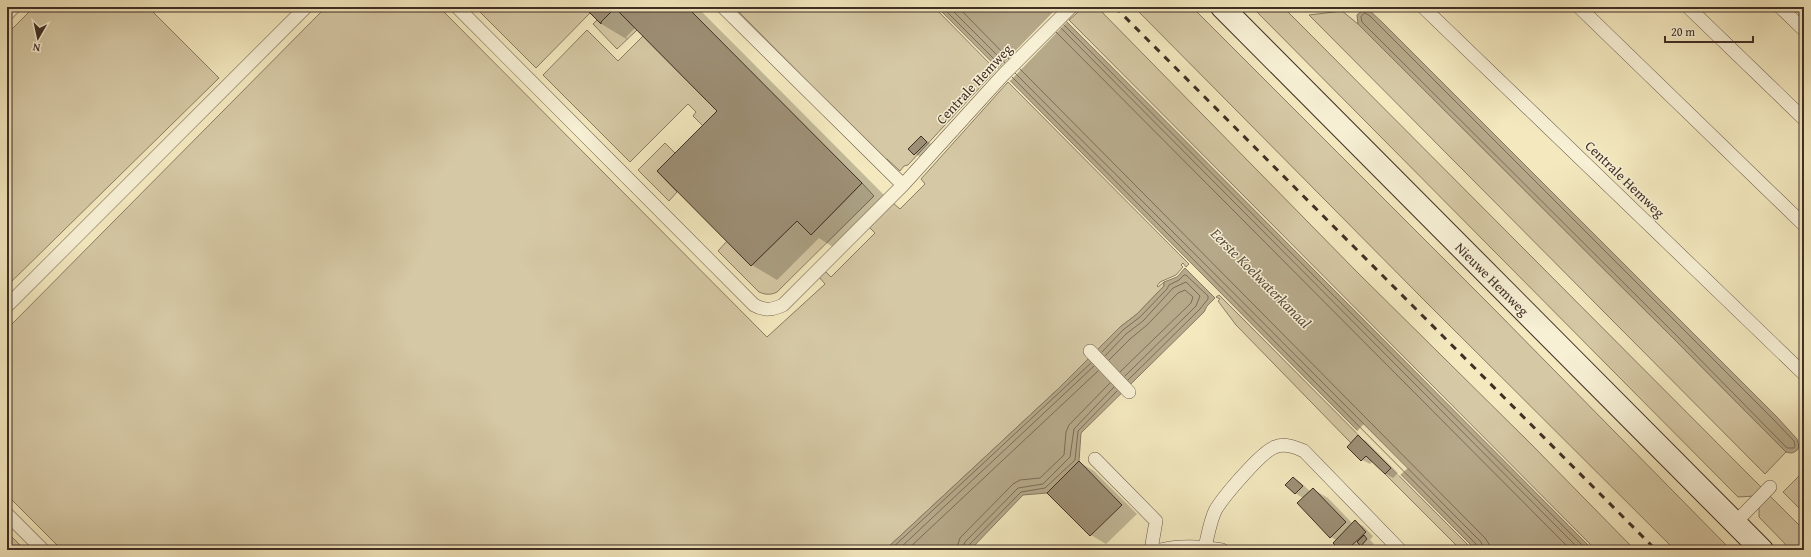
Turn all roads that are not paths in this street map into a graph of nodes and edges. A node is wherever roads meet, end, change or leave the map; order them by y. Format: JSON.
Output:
{"nodes":[{"id":1,"x":14,"y":7,"type":"edge"},
{"id":2,"x":306,"y":7,"type":"edge"},
{"id":3,"x":457,"y":7,"type":"edge"},
{"id":4,"x":723,"y":7,"type":"edge"},
{"id":5,"x":1071,"y":7,"type":"edge"},
{"id":6,"x":1222,"y":7,"type":"edge"},
{"id":7,"x":1423,"y":7,"type":"edge"},
{"id":8,"x":1579,"y":7,"type":"edge"},
{"id":9,"x":1688,"y":7,"type":"edge"},
{"id":10,"x":1780,"y":7,"type":"edge"},
{"id":11,"x":7,"y":14,"type":"edge"},
{"id":12,"x":1804,"y":30,"type":"edge"},
{"id":13,"x":1804,"y":119,"type":"edge"},
{"id":14,"x":903,"y":185,"type":"junction"},
{"id":15,"x":1804,"y":225,"type":"edge"},
{"id":16,"x":7,"y":306,"type":"edge"},
{"id":17,"x":1090,"y":351,"type":"dead end"},
{"id":18,"x":1804,"y":374,"type":"edge"},
{"id":19,"x":1129,"y":392,"type":"dead end"},
{"id":20,"x":1095,"y":459,"type":"dead end"},
{"id":21,"x":1770,"y":487,"type":"dead end"},
{"id":22,"x":7,"y":514,"type":"edge"},
{"id":23,"x":1735,"y":524,"type":"junction"},
{"id":24,"x":1205,"y":547,"type":"junction"},
{"id":25,"x":43,"y":550,"type":"edge"},
{"id":26,"x":1151,"y":550,"type":"edge"},
{"id":27,"x":1160,"y":550,"type":"edge"},
{"id":28,"x":1222,"y":550,"type":"edge"},
{"id":29,"x":1400,"y":550,"type":"edge"},
{"id":30,"x":1762,"y":550,"type":"edge"}],
"edges":[{"from":1,"to":11,"type":"lane"},
{"from":2,"to":16,"type":"lane"},
{"from":3,"to":14,"type":"lane","name":"Centrale Hemweg"},
{"from":4,"to":14,"type":"lane"},
{"from":5,"to":14,"type":"lane","name":"Centrale Hemweg"},
{"from":6,"to":23,"type":"main road","name":"Nieuwe Hemweg"},
{"from":7,"to":18,"type":"lane","name":"Centrale Hemweg"},
{"from":8,"to":15,"type":"lane"},
{"from":9,"to":13,"type":"lane"},
{"from":10,"to":12,"type":"lane"},
{"from":17,"to":19,"type":"lane"},
{"from":20,"to":26,"type":"lane"},
{"from":21,"to":23,"type":"lane"},
{"from":22,"to":25,"type":"lane"},
{"from":23,"to":30,"type":"main road","name":"Nieuwe Hemweg"},
{"from":24,"to":27,"type":"lane"},
{"from":24,"to":28,"type":"lane"},
{"from":24,"to":29,"type":"lane"}]}
